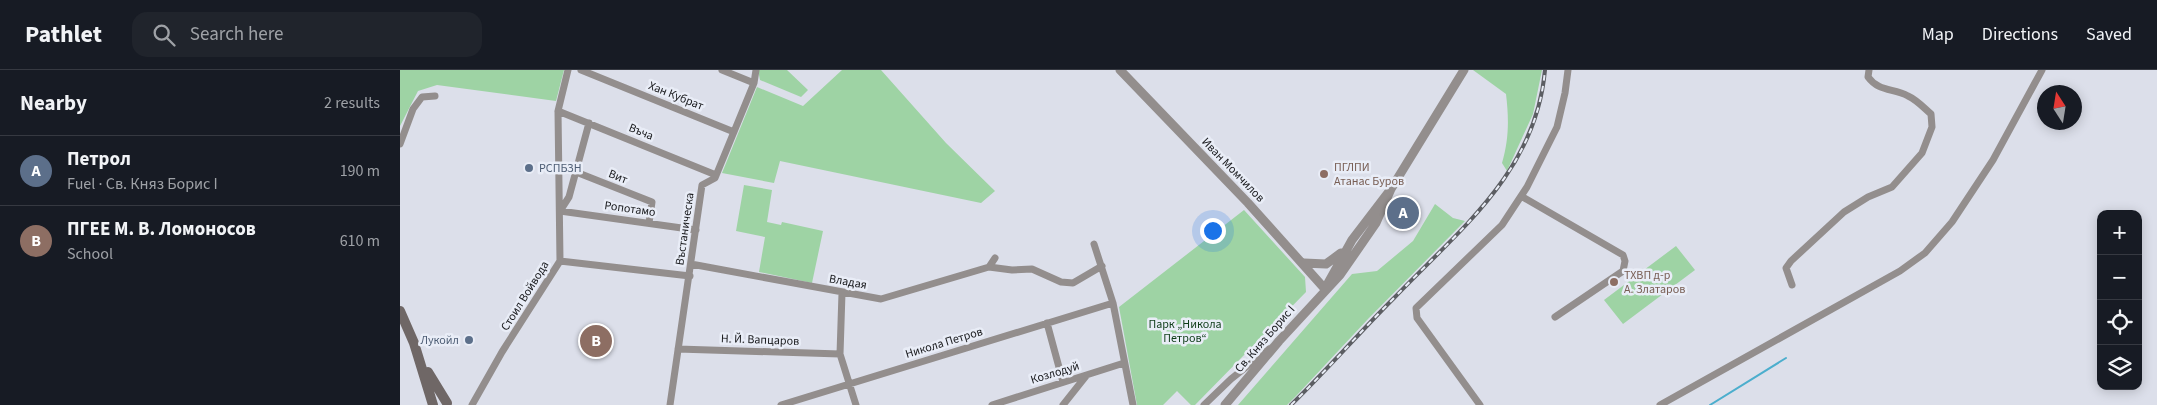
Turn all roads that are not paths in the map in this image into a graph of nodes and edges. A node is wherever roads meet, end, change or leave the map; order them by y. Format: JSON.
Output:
{"nodes":[{"id":1,"x":568,"y":70,"type":"edge"},
{"id":2,"x":581,"y":70,"type":"edge"},
{"id":3,"x":722,"y":70,"type":"edge"},
{"id":4,"x":756,"y":70,"type":"edge"},
{"id":5,"x":1120,"y":70,"type":"edge"},
{"id":6,"x":1464,"y":70,"type":"edge"},
{"id":7,"x":1568,"y":70,"type":"edge"},
{"id":8,"x":1869,"y":70,"type":"edge"},
{"id":9,"x":2042,"y":70,"type":"edge"},
{"id":10,"x":754,"y":83,"type":"junction"},
{"id":11,"x":435,"y":96,"type":"dead end"},
{"id":12,"x":558,"y":111,"type":"junction"},
{"id":13,"x":589,"y":123,"type":"junction"},
{"id":14,"x":734,"y":132,"type":"junction"},
{"id":15,"x":400,"y":144,"type":"edge"},
{"id":16,"x":576,"y":172,"type":"junction"},
{"id":17,"x":716,"y":175,"type":"junction"},
{"id":18,"x":1391,"y":189,"type":"junction"},
{"id":19,"x":1521,"y":196,"type":"junction"},
{"id":20,"x":560,"y":211,"type":"junction"},
{"id":21,"x":649,"y":223,"type":"junction"},
{"id":22,"x":696,"y":230,"type":"junction"},
{"id":23,"x":1352,"y":240,"type":"junction"},
{"id":24,"x":1094,"y":244,"type":"dead end"},
{"id":25,"x":995,"y":258,"type":"dead end"},
{"id":26,"x":560,"y":261,"type":"junction"},
{"id":27,"x":1304,"y":263,"type":"junction"},
{"id":28,"x":691,"y":264,"type":"junction"},
{"id":29,"x":1102,"y":266,"type":"junction"},
{"id":30,"x":989,"y":267,"type":"junction"},
{"id":31,"x":690,"y":276,"type":"junction"},
{"id":32,"x":1792,"y":285,"type":"dead end"},
{"id":33,"x":1325,"y":289,"type":"junction"},
{"id":34,"x":842,"y":293,"type":"junction"},
{"id":35,"x":1113,"y":303,"type":"junction"},
{"id":36,"x":400,"y":310,"type":"edge"},
{"id":37,"x":1555,"y":317,"type":"dead end"},
{"id":38,"x":1047,"y":323,"type":"junction"},
{"id":39,"x":1279,"y":341,"type":"junction"},
{"id":40,"x":414,"y":344,"type":"junction"},
{"id":41,"x":678,"y":349,"type":"junction"},
{"id":42,"x":840,"y":354,"type":"junction"},
{"id":43,"x":1124,"y":364,"type":"junction"},
{"id":44,"x":1087,"y":375,"type":"junction"},
{"id":45,"x":1063,"y":382,"type":"junction"},
{"id":46,"x":849,"y":384,"type":"junction"},
{"id":47,"x":449,"y":404,"type":"edge"},
{"id":48,"x":433,"y":405,"type":"edge"},
{"id":49,"x":472,"y":405,"type":"edge"},
{"id":50,"x":670,"y":405,"type":"edge"},
{"id":51,"x":781,"y":405,"type":"edge"},
{"id":52,"x":856,"y":405,"type":"edge"},
{"id":53,"x":992,"y":405,"type":"edge"},
{"id":54,"x":1063,"y":405,"type":"edge"},
{"id":55,"x":1133,"y":405,"type":"edge"},
{"id":56,"x":1204,"y":405,"type":"edge"},
{"id":57,"x":1225,"y":405,"type":"edge"},
{"id":58,"x":1480,"y":405,"type":"edge"},
{"id":59,"x":1660,"y":405,"type":"edge"}],
"edges":[{"from":1,"to":12,"type":"street","name":"Стоил Войвода"},
{"from":2,"to":14,"type":"street","name":"Хан Кубрат"},
{"from":3,"to":10,"type":"street"},
{"from":4,"to":10,"type":"street","name":"Въстаническа"},
{"from":5,"to":27,"type":"street","name":"Иван Момчилов"},
{"from":6,"to":18,"type":"street","name":"Св. Княз Борис I"},
{"from":7,"to":19,"type":"street"},
{"from":8,"to":32,"type":"street"},
{"from":9,"to":59,"type":"street"},
{"from":10,"to":14,"type":"street","name":"Въстаническа"},
{"from":11,"to":15,"type":"street"},
{"from":12,"to":13,"type":"street","name":"Въча"},
{"from":12,"to":20,"type":"street","name":"Стоил Войвода"},
{"from":13,"to":16,"type":"street"},
{"from":13,"to":17,"type":"street","name":"Въча"},
{"from":14,"to":17,"type":"street","name":"Въстаническа"},
{"from":16,"to":20,"type":"street"},
{"from":16,"to":21,"type":"street","name":"Вит"},
{"from":17,"to":22,"type":"street","name":"Въстаническа"},
{"from":18,"to":23,"type":"street","name":"Св. Княз Борис I"},
{"from":18,"to":33,"type":"street","name":"Св. Княз Борис I"},
{"from":19,"to":37,"type":"street"},
{"from":19,"to":58,"type":"street"},
{"from":20,"to":21,"type":"street","name":"Ропотамо"},
{"from":20,"to":26,"type":"street","name":"Стоил Войвода"},
{"from":21,"to":22,"type":"street","name":"Ропотамо"},
{"from":22,"to":28,"type":"street","name":"Въстаническа"},
{"from":23,"to":27,"type":"street"},
{"from":23,"to":33,"type":"street","name":"Св. Княз Борис I"},
{"from":24,"to":29,"type":"street"},
{"from":25,"to":30,"type":"street"},
{"from":26,"to":31,"type":"street"},
{"from":26,"to":49,"type":"street","name":"Стоил Войвода"},
{"from":27,"to":33,"type":"street","name":"Иван Момчилов"},
{"from":28,"to":31,"type":"street","name":"Въстаническа"},
{"from":28,"to":34,"type":"street","name":"Владая"},
{"from":29,"to":30,"type":"street"},
{"from":29,"to":35,"type":"street"},
{"from":30,"to":34,"type":"street","name":"Владая"},
{"from":31,"to":41,"type":"street","name":"Въстаническа"},
{"from":33,"to":39,"type":"street","name":"Св. Княз Борис I"},
{"from":34,"to":42,"type":"street"},
{"from":35,"to":38,"type":"street","name":"Никола Петров"},
{"from":35,"to":43,"type":"street"},
{"from":36,"to":40,"type":"main road"},
{"from":38,"to":45,"type":"street"},
{"from":38,"to":46,"type":"street","name":"Никола Петров"},
{"from":39,"to":56,"type":"street"},
{"from":39,"to":57,"type":"street","name":"Св. Княз Борис I"},
{"from":40,"to":47,"type":"main road"},
{"from":40,"to":48,"type":"main road"},
{"from":41,"to":42,"type":"street","name":"Н. Й. Вапцаров"},
{"from":41,"to":50,"type":"street","name":"Въстаническа"},
{"from":42,"to":46,"type":"street"},
{"from":43,"to":44,"type":"street","name":"Козлодуй"},
{"from":43,"to":55,"type":"street"},
{"from":44,"to":45,"type":"street","name":"Козлодуй"},
{"from":44,"to":54,"type":"street"},
{"from":45,"to":53,"type":"street","name":"Козлодуй"},
{"from":46,"to":51,"type":"street","name":"Никола Петров"},
{"from":46,"to":52,"type":"street"}]}
